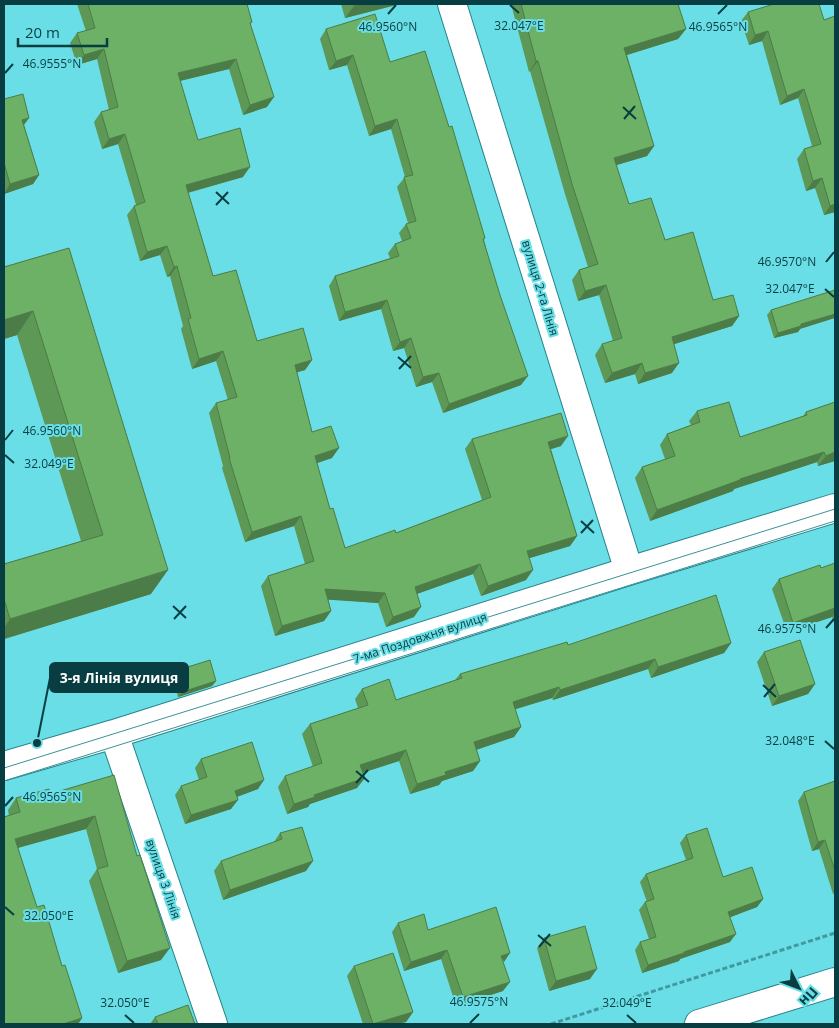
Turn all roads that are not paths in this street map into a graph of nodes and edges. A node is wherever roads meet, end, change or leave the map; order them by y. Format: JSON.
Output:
{"nodes":[{"id":1,"x":452,"y":4,"type":"edge"},
{"id":2,"x":835,"y":508,"type":"edge"},
{"id":3,"x":629,"y":571,"type":"junction"},
{"id":4,"x":114,"y":734,"type":"junction"},
{"id":5,"x":4,"y":766,"type":"edge"},
{"id":6,"x":835,"y":982,"type":"edge"},
{"id":7,"x":212,"y":1024,"type":"edge"},
{"id":8,"x":699,"y":1024,"type":"edge"}],
"edges":[{"from":1,"to":3,"type":"street","name":"вулиця 2-га Лінія"},
{"from":2,"to":3,"type":"street","name":"7-ма Поздовжня вулиця"},
{"from":3,"to":4,"type":"street","name":"7-ма Поздовжня вулиця"},
{"from":4,"to":5,"type":"street","name":"7-ма Поздовжня вулиця"},
{"from":4,"to":7,"type":"street","name":"вулиця 3 Лінія"},
{"from":6,"to":8,"type":"street"}]}
